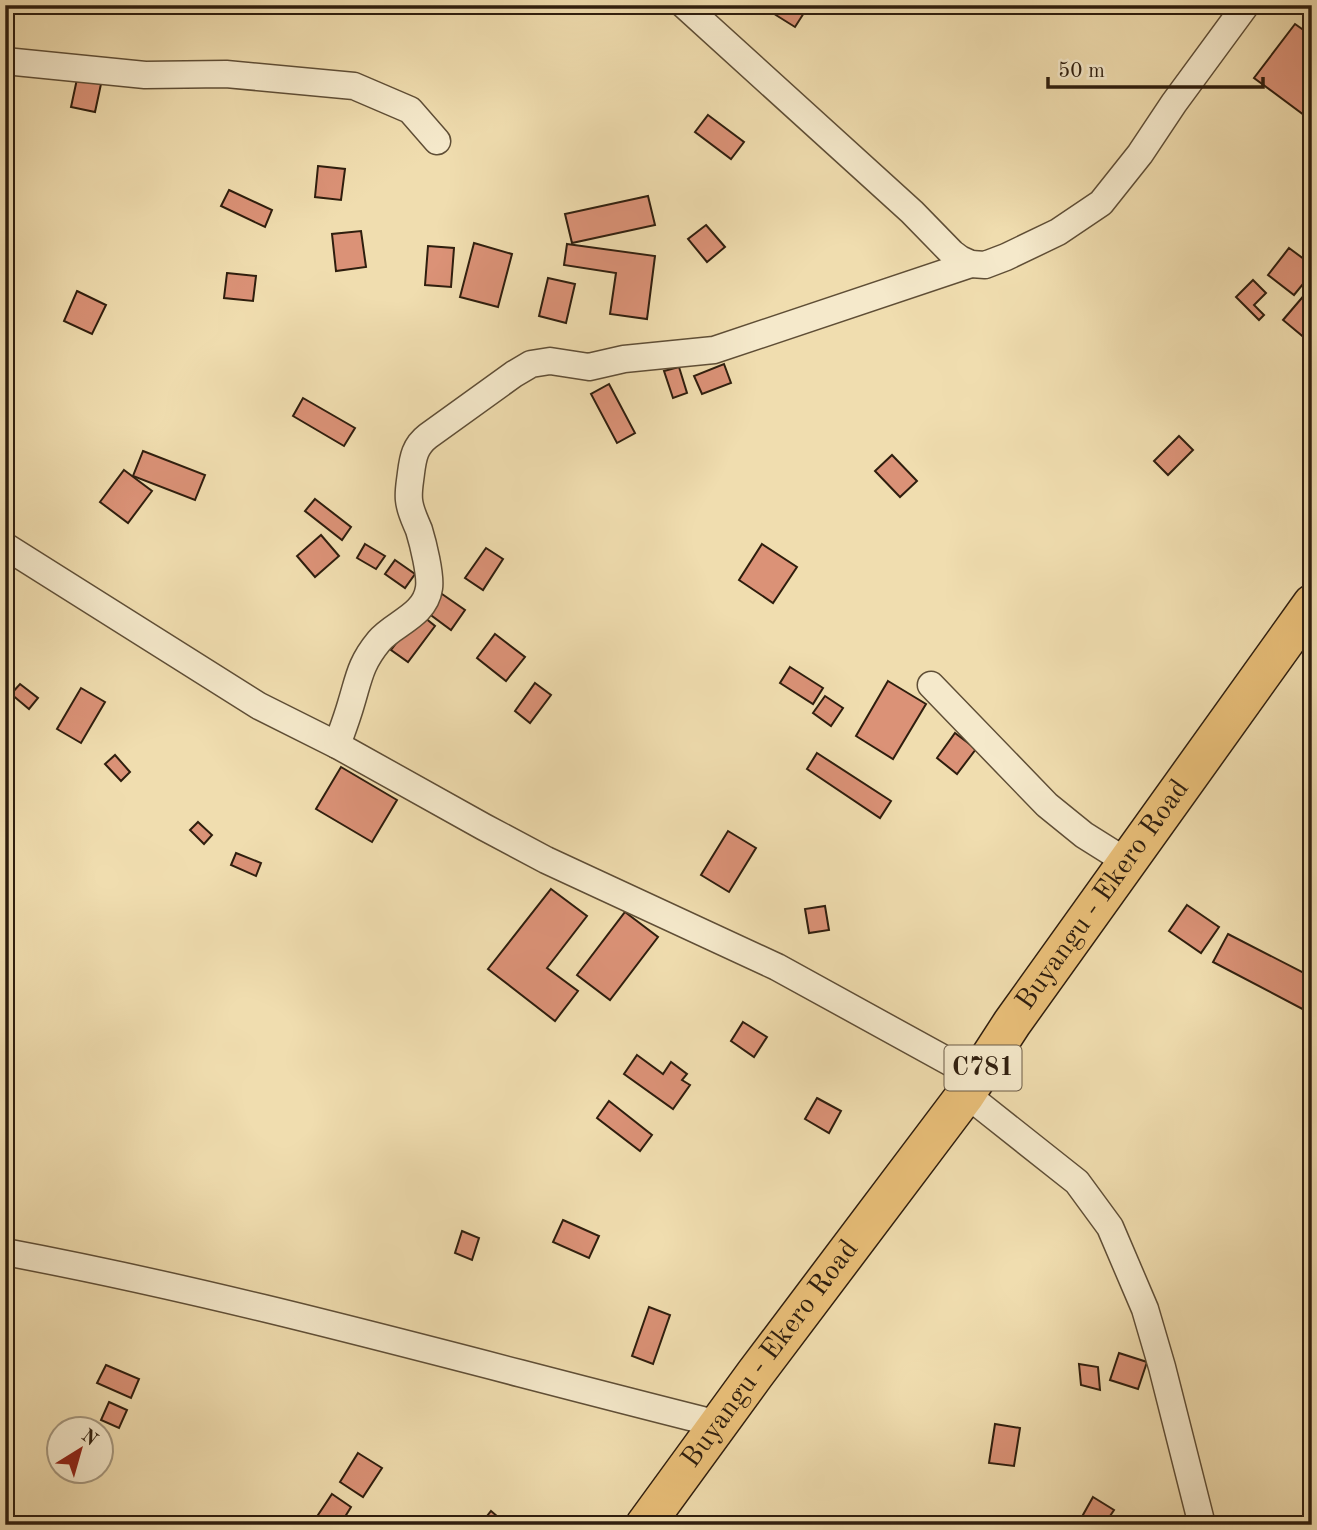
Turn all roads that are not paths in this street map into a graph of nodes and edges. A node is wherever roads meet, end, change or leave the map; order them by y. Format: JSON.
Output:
{"nodes":[{"id":1,"x":684,"y":5,"type":"edge"},
{"id":2,"x":1246,"y":5,"type":"edge"},
{"id":3,"x":5,"y":61,"type":"edge"},
{"id":4,"x":437,"y":141,"type":"dead end"},
{"id":5,"x":971,"y":264,"type":"junction"},
{"id":6,"x":5,"y":546,"type":"edge"},
{"id":7,"x":1312,"y":604,"type":"edge"},
{"id":8,"x":932,"y":685,"type":"dead end"},
{"id":9,"x":337,"y":745,"type":"junction"},
{"id":10,"x":1127,"y":862,"type":"junction"},
{"id":11,"x":971,"y":1085,"type":"junction"},
{"id":12,"x":5,"y":1252,"type":"edge"},
{"id":13,"x":718,"y":1424,"type":"junction"},
{"id":14,"x":645,"y":1525,"type":"edge"},
{"id":15,"x":1202,"y":1525,"type":"edge"}],
"edges":[{"from":1,"to":5,"type":"street"},
{"from":2,"to":5,"type":"street"},
{"from":3,"to":4,"type":"street"},
{"from":5,"to":9,"type":"street"},
{"from":6,"to":9,"type":"street"},
{"from":7,"to":10,"type":"main road","name":"Buyangu - Ekero Road","number":"C781"},
{"from":8,"to":10,"type":"street"},
{"from":9,"to":11,"type":"street"},
{"from":10,"to":11,"type":"main road","name":"Buyangu - Ekero Road","number":"C781"},
{"from":11,"to":13,"type":"main road","name":"Buyangu - Ekero Road","number":"C781"},
{"from":11,"to":15,"type":"street"},
{"from":12,"to":13,"type":"street"},
{"from":13,"to":14,"type":"main road","name":"Buyangu - Ekero Road","number":"C781"}]}
